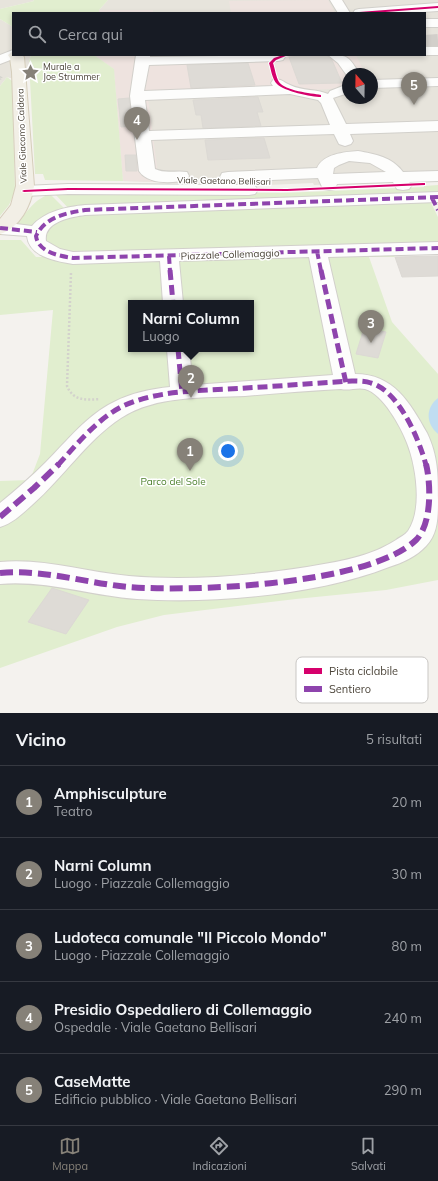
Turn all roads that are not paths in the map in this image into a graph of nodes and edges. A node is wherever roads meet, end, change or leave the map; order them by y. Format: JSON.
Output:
{"nodes":[{"id":1,"x":336,"y":0,"type":"edge"},
{"id":2,"x":353,"y":0,"type":"edge"},
{"id":3,"x":438,"y":7,"type":"edge"},
{"id":4,"x":343,"y":12,"type":"edge"},
{"id":5,"x":359,"y":12,"type":"edge"},
{"id":6,"x":373,"y":12,"type":"edge"},
{"id":7,"x":426,"y":23,"type":"edge"},
{"id":8,"x":438,"y":23,"type":"edge"},
{"id":9,"x":0,"y":48,"type":"edge"},
{"id":10,"x":426,"y":51,"type":"edge"},
{"id":11,"x":438,"y":51,"type":"edge"},
{"id":12,"x":12,"y":53,"type":"edge"},
{"id":13,"x":12,"y":55,"type":"edge"},
{"id":14,"x":14,"y":56,"type":"edge"},
{"id":15,"x":14,"y":56,"type":"edge"},
{"id":16,"x":282,"y":56,"type":"edge"},
{"id":17,"x":337,"y":56,"type":"edge"},
{"id":18,"x":143,"y":58,"type":"edge"},
{"id":19,"x":0,"y":60,"type":"edge"},
{"id":20,"x":0,"y":66,"type":"edge"},
{"id":21,"x":349,"y":68,"type":"edge"},
{"id":22,"x":0,"y":71,"type":"edge"},
{"id":23,"x":18,"y":78,"type":"junction"},
{"id":24,"x":438,"y":82,"type":"edge"},
{"id":25,"x":378,"y":84,"type":"edge"},
{"id":26,"x":290,"y":90,"type":"junction"},
{"id":27,"x":342,"y":91,"type":"edge"},
{"id":28,"x":137,"y":96,"type":"junction"},
{"id":29,"x":327,"y":97,"type":"junction"},
{"id":30,"x":438,"y":126,"type":"edge"},
{"id":31,"x":340,"y":129,"type":"junction"},
{"id":32,"x":142,"y":136,"type":"junction"},
{"id":33,"x":352,"y":157,"type":"junction"},
{"id":34,"x":438,"y":176,"type":"edge"},
{"id":35,"x":327,"y":180,"type":"junction"},
{"id":36,"x":400,"y":181,"type":"junction"},
{"id":37,"x":24,"y":191,"type":"junction"},
{"id":38,"x":433,"y":198,"type":"edge"},
{"id":39,"x":0,"y":228,"type":"edge"},
{"id":40,"x":37,"y":232,"type":"junction"},
{"id":41,"x":438,"y":248,"type":"edge"},
{"id":42,"x":317,"y":252,"type":"junction"},
{"id":43,"x":168,"y":256,"type":"junction"},
{"id":44,"x":173,"y":300,"type":"edge"},
{"id":45,"x":178,"y":352,"type":"edge"},
{"id":46,"x":346,"y":382,"type":"junction"},
{"id":47,"x":182,"y":393,"type":"junction"},
{"id":48,"x":0,"y":517,"type":"edge"},
{"id":49,"x":2,"y":572,"type":"edge"}],
"edges":[{"from":1,"to":4,"type":"street"},
{"from":2,"to":5,"type":"street"},
{"from":3,"to":6,"type":"street"},
{"from":7,"to":8,"type":"street"},
{"from":9,"to":12,"type":"main road"},
{"from":10,"to":11,"type":"street"},
{"from":13,"to":19,"type":"street"},
{"from":14,"to":20,"type":"main road"},
{"from":15,"to":23,"type":"main road","name":"Viale Giacomo Caldora"},
{"from":16,"to":18,"type":"street"},
{"from":16,"to":26,"type":"street"},
{"from":17,"to":21,"type":"street"},
{"from":18,"to":28,"type":"street"},
{"from":22,"to":23,"type":"main road","name":"Viale Giacomo Caldora"},
{"from":23,"to":37,"type":"main road","name":"Viale Giacomo Caldora"},
{"from":24,"to":25,"type":"street"},
{"from":26,"to":28,"type":"street"},
{"from":26,"to":29,"type":"street"},
{"from":27,"to":29,"type":"street"},
{"from":28,"to":32,"type":"street"},
{"from":29,"to":31,"type":"street"},
{"from":30,"to":31,"type":"street"},
{"from":31,"to":32,"type":"street"},
{"from":31,"to":33,"type":"street"},
{"from":32,"to":35,"type":"street"},
{"from":33,"to":35,"type":"street"},
{"from":33,"to":36,"type":"street"},
{"from":34,"to":36,"type":"street"},
{"from":35,"to":36,"type":"street","name":"Viale Gaetano Bellisari"},
{"from":35,"to":37,"type":"street","name":"Viale Gaetano Bellisari"},
{"from":36,"to":38,"type":"street","name":"Viale Gaetano Bellisari"},
{"from":37,"to":39,"type":"main road"},
{"from":38,"to":40,"type":"street"},
{"from":39,"to":40,"type":"street"},
{"from":40,"to":43,"type":"street","name":"Piazzale Collemaggio"},
{"from":41,"to":42,"type":"street","name":"Piazzale Collemaggio"},
{"from":42,"to":43,"type":"street","name":"Piazzale Collemaggio"},
{"from":42,"to":46,"type":"street"},
{"from":43,"to":44,"type":"street"},
{"from":45,"to":47,"type":"street"},
{"from":46,"to":47,"type":"street"},
{"from":46,"to":49,"type":"street"},
{"from":47,"to":48,"type":"street"}]}
